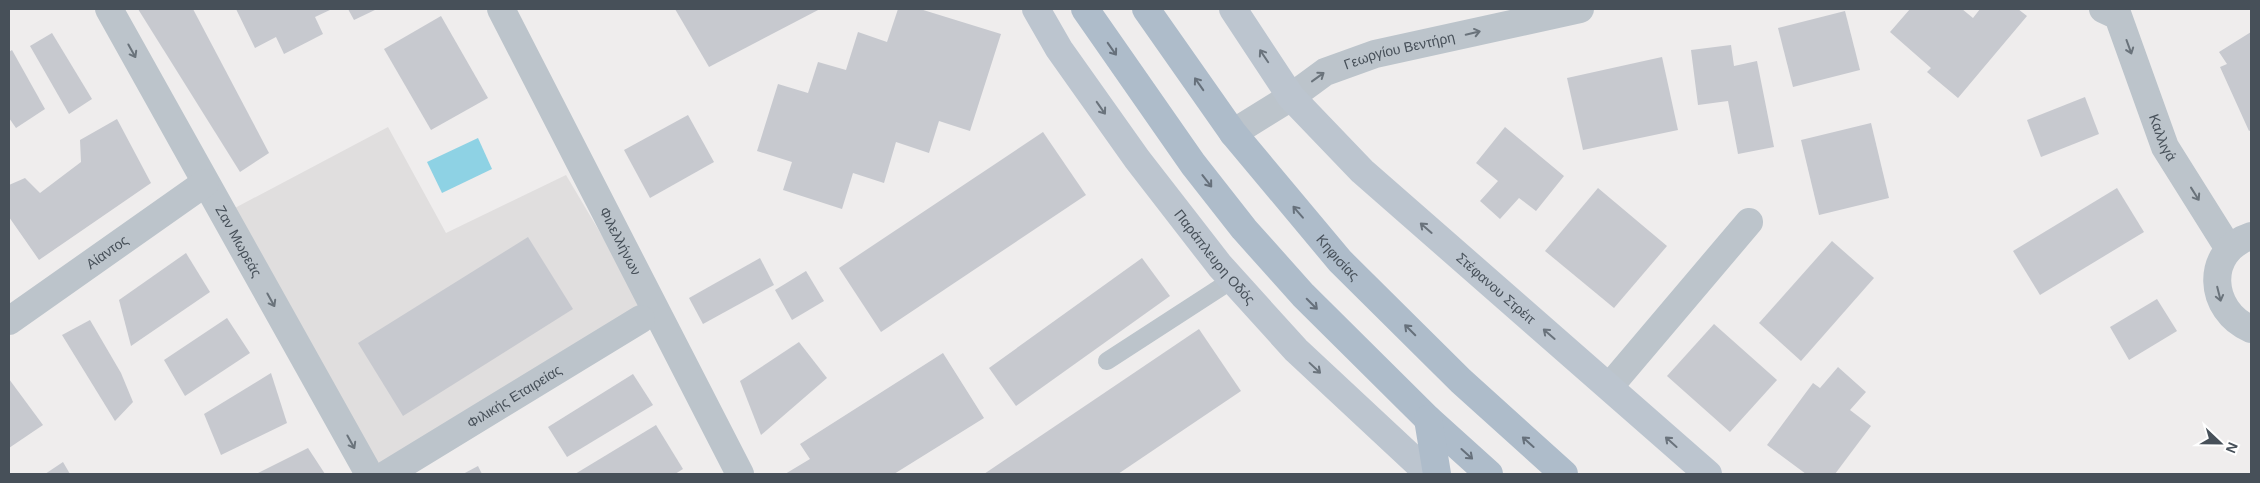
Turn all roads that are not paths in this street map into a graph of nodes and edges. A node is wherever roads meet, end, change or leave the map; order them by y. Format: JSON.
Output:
{"nodes":[{"id":1,"x":109,"y":9,"type":"edge"},
{"id":2,"x":501,"y":9,"type":"edge"},
{"id":3,"x":1036,"y":9,"type":"edge"},
{"id":4,"x":1085,"y":9,"type":"edge"},
{"id":5,"x":1146,"y":9,"type":"edge"},
{"id":6,"x":1233,"y":9,"type":"edge"},
{"id":7,"x":1580,"y":9,"type":"edge"},
{"id":8,"x":2115,"y":11,"type":"edge"},
{"id":9,"x":1292,"y":97,"type":"junction"},
{"id":10,"x":1233,"y":133,"type":"junction"},
{"id":11,"x":205,"y":183,"type":"junction"},
{"id":12,"x":1749,"y":222,"type":"dead end"},
{"id":13,"x":2240,"y":243,"type":"edge"},
{"id":14,"x":1232,"y":280,"type":"junction"},
{"id":15,"x":641,"y":319,"type":"dead end"},
{"id":16,"x":9,"y":321,"type":"edge"},
{"id":17,"x":2251,"y":328,"type":"edge"},
{"id":18,"x":1107,"y":361,"type":"dead end"},
{"id":19,"x":1610,"y":386,"type":"junction"},
{"id":20,"x":1428,"y":419,"type":"junction"},
{"id":21,"x":369,"y":474,"type":"edge"},
{"id":22,"x":388,"y":474,"type":"edge"},
{"id":23,"x":740,"y":474,"type":"edge"},
{"id":24,"x":1429,"y":474,"type":"edge"},
{"id":25,"x":1437,"y":474,"type":"edge"},
{"id":26,"x":1489,"y":474,"type":"edge"},
{"id":27,"x":1564,"y":474,"type":"edge"},
{"id":28,"x":1708,"y":474,"type":"edge"}],
"edges":[{"from":1,"to":11,"type":"street","name":"Ζαν Μωρεάς","one_way":true},
{"from":2,"to":23,"type":"street","name":"Φιλελλήνων"},
{"from":3,"to":14,"type":"street","name":"Παράπλευρη Οδός","one_way":true},
{"from":4,"to":20,"type":"main road","one_way":true},
{"from":10,"to":5,"type":"main road","name":"Κηφισίας","one_way":true},
{"from":9,"to":6,"type":"street","name":"Στέφανου Στρέιτ","one_way":true},
{"from":9,"to":7,"type":"street","name":"Γεωργίου Βεντήρη","one_way":true},
{"from":8,"to":13,"type":"street","name":"Καλλιγά","one_way":true},
{"from":9,"to":10,"type":"street","name":"Γεωργίου Βεντήρη"},
{"from":19,"to":9,"type":"street","name":"Στέφανου Στρέιτ","one_way":true},
{"from":27,"to":10,"type":"main road","name":"Κηφισίας","one_way":true},
{"from":11,"to":16,"type":"street","name":"Αίαντος"},
{"from":11,"to":21,"type":"street","name":"Ζαν Μωρεάς","one_way":true},
{"from":12,"to":19,"type":"street"},
{"from":13,"to":17,"type":"street","name":"Καλλιγά","one_way":true},
{"from":14,"to":18,"type":"lane"},
{"from":14,"to":24,"type":"street","name":"Παράπλευρη Οδός","one_way":true},
{"from":15,"to":22,"type":"street","name":"Φιλικής Εταιρείας"},
{"from":28,"to":19,"type":"street","name":"Στέφανου Στρέιτ","one_way":true},
{"from":20,"to":25,"type":"main road"},
{"from":20,"to":26,"type":"main road","one_way":true}]}
